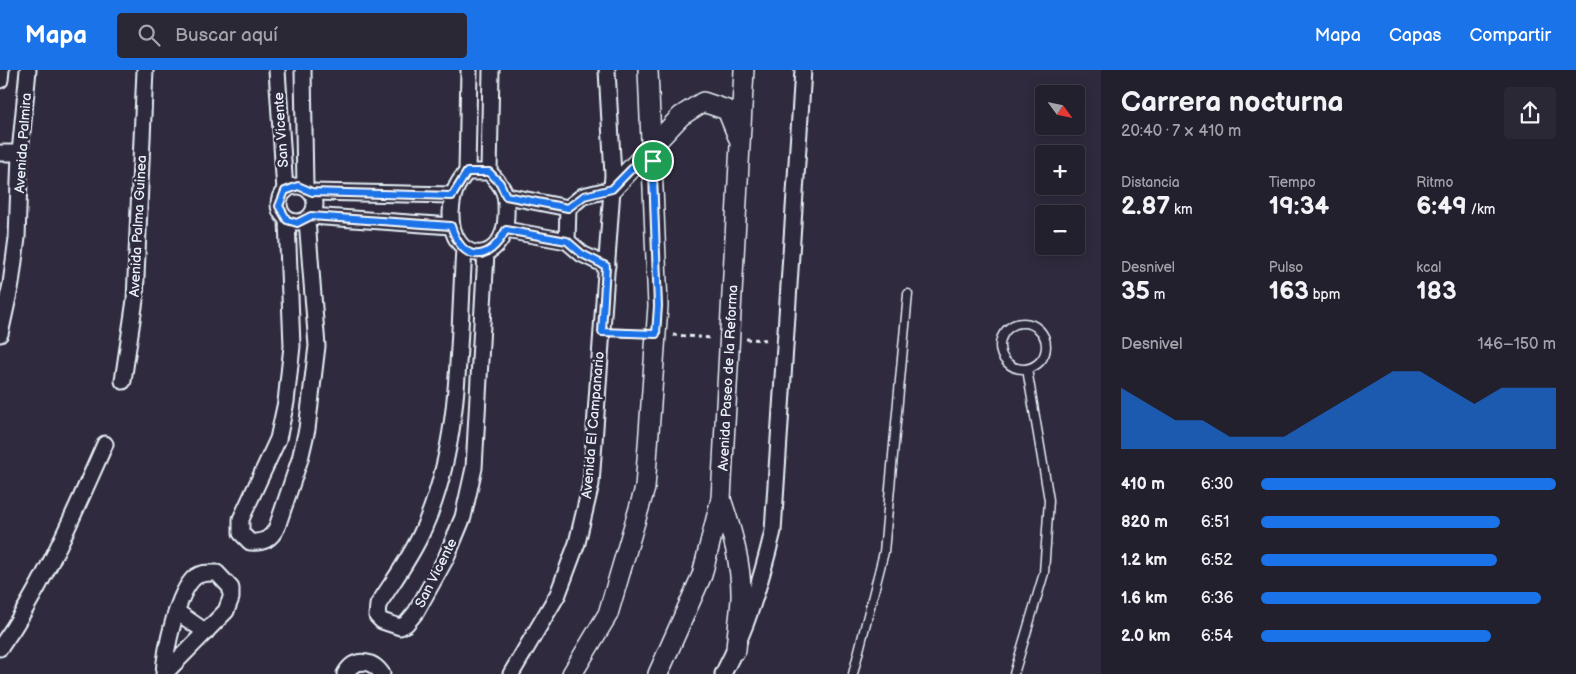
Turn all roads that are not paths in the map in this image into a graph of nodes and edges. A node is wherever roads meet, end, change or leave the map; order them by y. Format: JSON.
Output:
{"nodes":[{"id":1,"x":1,"y":70,"type":"edge"},
{"id":2,"x":28,"y":70,"type":"edge"},
{"id":3,"x":145,"y":70,"type":"edge"},
{"id":4,"x":276,"y":70,"type":"edge"},
{"id":5,"x":303,"y":70,"type":"edge"},
{"id":6,"x":468,"y":70,"type":"edge"},
{"id":7,"x":491,"y":70,"type":"edge"},
{"id":8,"x":607,"y":70,"type":"edge"},
{"id":9,"x":648,"y":70,"type":"edge"},
{"id":10,"x":744,"y":70,"type":"edge"},
{"id":11,"x":803,"y":70,"type":"edge"},
{"id":12,"x":0,"y":80,"type":"edge"},
{"id":13,"x":740,"y":143,"type":"junction"},
{"id":14,"x":652,"y":148,"type":"junction"},
{"id":15,"x":0,"y":153,"type":"edge"},
{"id":16,"x":20,"y":153,"type":"junction"},
{"id":17,"x":467,"y":172,"type":"junction"},
{"id":18,"x":489,"y":172,"type":"junction"},
{"id":19,"x":612,"y":189,"type":"junction"},
{"id":20,"x":308,"y":190,"type":"junction"},
{"id":21,"x":285,"y":191,"type":"junction"},
{"id":22,"x":452,"y":196,"type":"junction"},
{"id":23,"x":506,"y":196,"type":"junction"},
{"id":24,"x":568,"y":208,"type":"junction"},
{"id":25,"x":309,"y":218,"type":"junction"},
{"id":26,"x":287,"y":220,"type":"junction"},
{"id":27,"x":451,"y":226,"type":"junction"},
{"id":28,"x":506,"y":230,"type":"junction"},
{"id":29,"x":567,"y":241,"type":"junction"},
{"id":30,"x":464,"y":249,"type":"junction"},
{"id":31,"x":486,"y":253,"type":"junction"},
{"id":32,"x":606,"y":266,"type":"junction"},
{"id":33,"x":908,"y":294,"type":"dead end"},
{"id":34,"x":0,"y":334,"type":"edge"},
{"id":35,"x":1027,"y":370,"type":"junction"},
{"id":36,"x":456,"y":380,"type":"junction"},
{"id":37,"x":124,"y":381,"type":"dead end"},
{"id":38,"x":477,"y":383,"type":"junction"},
{"id":39,"x":105,"y":444,"type":"dead end"},
{"id":40,"x":721,"y":499,"type":"junction"},
{"id":41,"x":177,"y":612,"type":"junction"},
{"id":42,"x":206,"y":632,"type":"junction"},
{"id":43,"x":0,"y":648,"type":"edge"},
{"id":44,"x":736,"y":650,"type":"junction"},
{"id":45,"x":164,"y":674,"type":"edge"},
{"id":46,"x":345,"y":674,"type":"edge"},
{"id":47,"x":382,"y":674,"type":"edge"},
{"id":48,"x":511,"y":674,"type":"edge"},
{"id":49,"x":572,"y":674,"type":"edge"},
{"id":50,"x":658,"y":674,"type":"edge"},
{"id":51,"x":724,"y":674,"type":"edge"},
{"id":52,"x":853,"y":674,"type":"edge"},
{"id":53,"x":1014,"y":674,"type":"edge"}],
"edges":[{"from":1,"to":12,"type":"street"},
{"from":2,"to":16,"type":"street","name":"Avenida Palmira"},
{"from":3,"to":37,"type":"street","name":"Avenida Palma Guinea"},
{"from":4,"to":21,"type":"street","name":"San Vicente"},
{"from":5,"to":20,"type":"street","name":"San Vicente"},
{"from":6,"to":17,"type":"street"},
{"from":7,"to":18,"type":"street"},
{"from":8,"to":19,"type":"street","name":"Avenida El Campanario"},
{"from":9,"to":14,"type":"street"},
{"from":10,"to":13,"type":"street","name":"Avenida Paseo de la Reforma"},
{"from":11,"to":44,"type":"street"},
{"from":13,"to":14,"type":"street"},
{"from":13,"to":40,"type":"street","name":"Avenida Paseo de la Reforma"},
{"from":14,"to":19,"type":"street"},
{"from":14,"to":49,"type":"street"},
{"from":15,"to":16,"type":"street"},
{"from":16,"to":34,"type":"street","name":"Avenida Palmira"},
{"from":17,"to":18,"type":"street"},
{"from":17,"to":22,"type":"street"},
{"from":18,"to":23,"type":"street"},
{"from":19,"to":24,"type":"street"},
{"from":19,"to":32,"type":"street","name":"Avenida El Campanario"},
{"from":20,"to":21,"type":"street"},
{"from":20,"to":22,"type":"street"},
{"from":20,"to":25,"type":"street"},
{"from":21,"to":26,"type":"street"},
{"from":22,"to":27,"type":"street"},
{"from":23,"to":24,"type":"street"},
{"from":23,"to":28,"type":"street"},
{"from":24,"to":29,"type":"street"},
{"from":25,"to":26,"type":"street"},
{"from":25,"to":26,"type":"street"},
{"from":25,"to":27,"type":"street"},
{"from":27,"to":30,"type":"street"},
{"from":28,"to":29,"type":"street"},
{"from":28,"to":31,"type":"street"},
{"from":29,"to":32,"type":"street"},
{"from":30,"to":31,"type":"street"},
{"from":30,"to":36,"type":"street","name":"San Vicente"},
{"from":31,"to":38,"type":"street","name":"San Vicente"},
{"from":32,"to":48,"type":"street","name":"Avenida El Campanario"},
{"from":33,"to":52,"type":"lane"},
{"from":35,"to":35,"type":"lane"},
{"from":35,"to":53,"type":"lane"},
{"from":36,"to":38,"type":"street"},
{"from":36,"to":38,"type":"street","name":"San Vicente"},
{"from":39,"to":43,"type":"street"},
{"from":40,"to":44,"type":"street"},
{"from":40,"to":50,"type":"street","name":"Avenida Paseo de la Reforma"},
{"from":41,"to":42,"type":"street"},
{"from":41,"to":42,"type":"street"},
{"from":41,"to":45,"type":"street"},
{"from":42,"to":45,"type":"street"},
{"from":44,"to":51,"type":"street"},
{"from":46,"to":47,"type":"street"}]}
